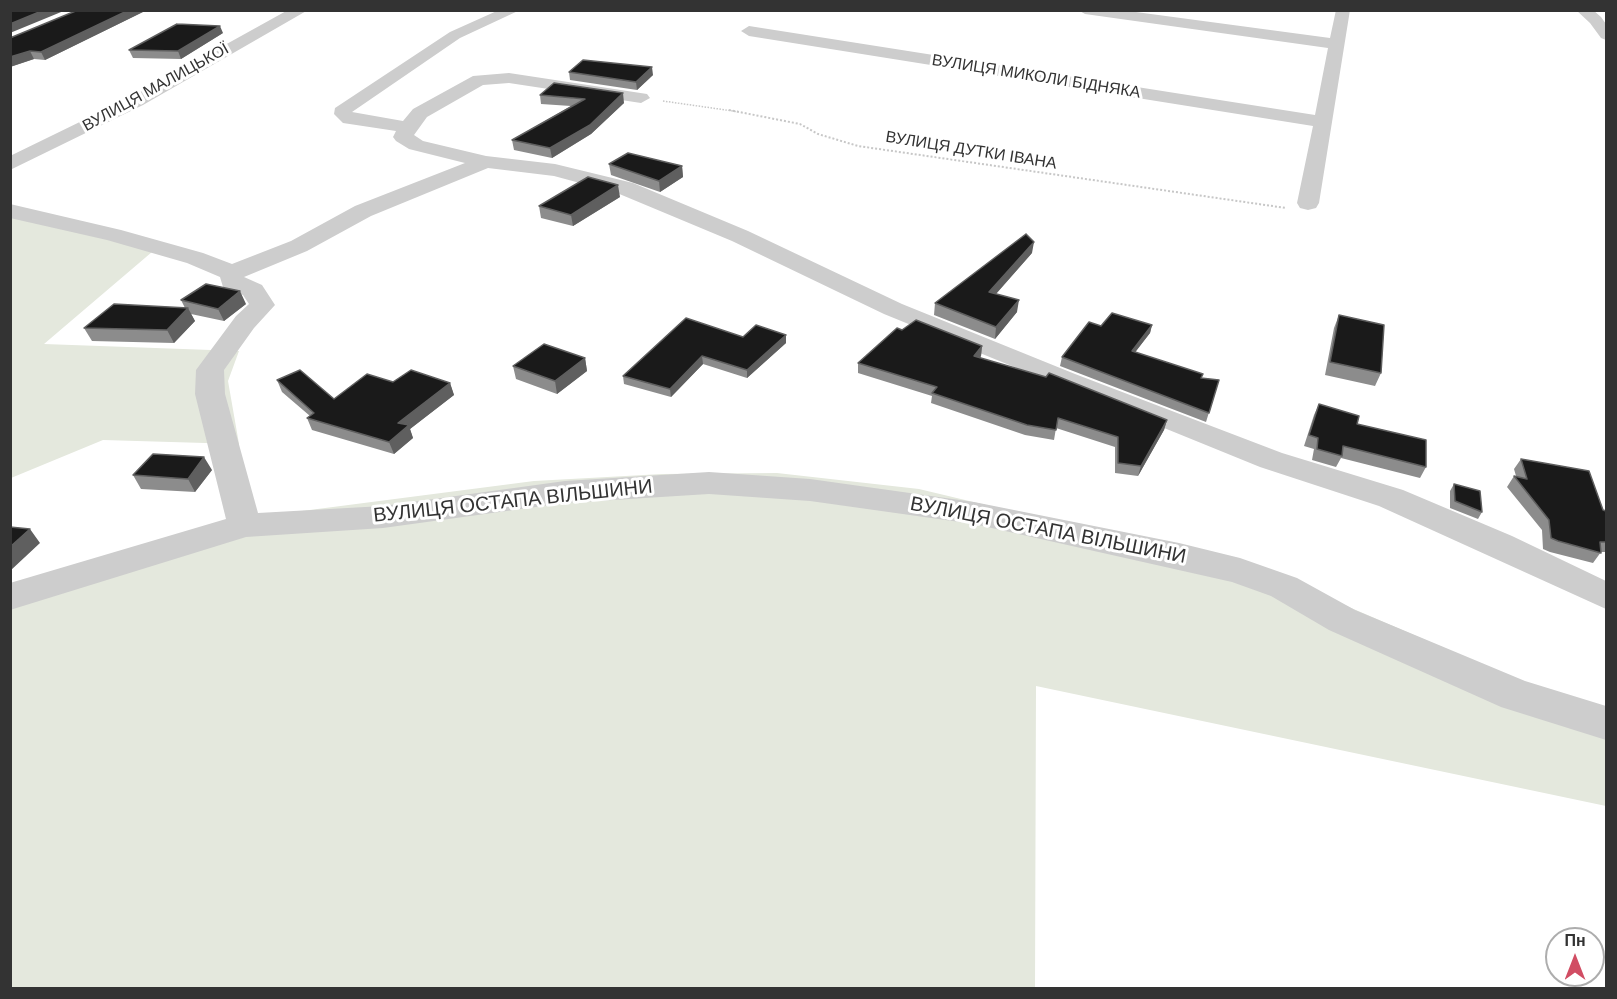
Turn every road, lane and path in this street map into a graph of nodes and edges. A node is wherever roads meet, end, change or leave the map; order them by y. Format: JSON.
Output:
{"nodes":[{"id":1,"x":301,"y":10,"type":"edge"},
{"id":2,"x":513,"y":10,"type":"edge"},
{"id":3,"x":1085,"y":10,"type":"edge"},
{"id":4,"x":1343,"y":10,"type":"edge"},
{"id":5,"x":1595,"y":17,"type":"edge"},
{"id":6,"x":749,"y":31,"type":"dead end"},
{"id":7,"x":1606,"y":35,"type":"edge"},
{"id":8,"x":1336,"y":44,"type":"junction"},
{"id":9,"x":641,"y":99,"type":"joint"},
{"id":10,"x":1322,"y":122,"type":"junction"},
{"id":11,"x":412,"y":136,"type":"junction"},
{"id":12,"x":486,"y":162,"type":"junction"},
{"id":13,"x":10,"y":164,"type":"edge"},
{"id":14,"x":1308,"y":203,"type":"dead end"},
{"id":15,"x":1290,"y":209,"type":"dead end"},
{"id":16,"x":10,"y":211,"type":"edge"},
{"id":17,"x":232,"y":273,"type":"junction"},
{"id":18,"x":245,"y":525,"type":"junction"},
{"id":19,"x":1606,"y":596,"type":"edge"},
{"id":20,"x":10,"y":597,"type":"edge"},
{"id":21,"x":1606,"y":723,"type":"edge"}],
"edges":[{"from":1,"to":13,"type":"street","name":"ВУЛИЦЯ МАЛИЦЬКОЇ"},
{"from":2,"to":11,"type":"street"},
{"from":3,"to":8,"type":"street"},
{"from":4,"to":8,"type":"street"},
{"from":5,"to":7,"type":"street"},
{"from":6,"to":10,"type":"street","name":"ВУЛИЦЯ МИКОЛИ БІДНЯКА"},
{"from":8,"to":10,"type":"street"},
{"from":9,"to":11,"type":"street"},
{"from":9,"to":15,"type":"path","name":"ВУЛИЦЯ ДУТКИ ІВАНА"},
{"from":10,"to":14,"type":"street"},
{"from":11,"to":12,"type":"street"},
{"from":12,"to":17,"type":"street"},
{"from":12,"to":19,"type":"street"},
{"from":16,"to":17,"type":"street"},
{"from":17,"to":18,"type":"street"},
{"from":18,"to":20,"type":"street","name":"ВУЛИЦЯ ОСТАПА ВІЛЬШИНИ"},
{"from":18,"to":21,"type":"street","name":"ВУЛИЦЯ ОСТАПА ВІЛЬШИНИ"}]}
